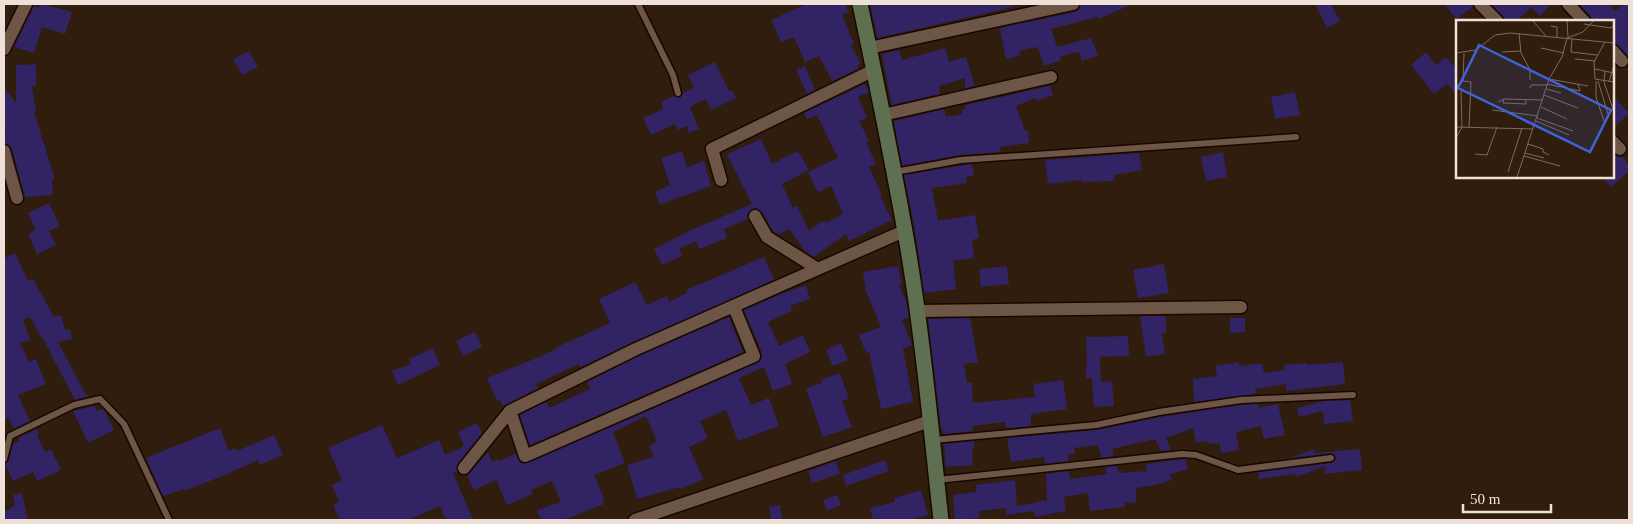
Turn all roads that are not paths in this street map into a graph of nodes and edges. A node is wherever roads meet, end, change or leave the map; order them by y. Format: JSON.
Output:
{"nodes":[{"id":1,"x":26,"y":4,"type":"edge"},
{"id":2,"x":638,"y":4,"type":"edge"},
{"id":3,"x":860,"y":4,"type":"edge"},
{"id":4,"x":1073,"y":4,"type":"edge"},
{"id":5,"x":1480,"y":4,"type":"edge"},
{"id":6,"x":1568,"y":4,"type":"edge"},
{"id":7,"x":1495,"y":20,"type":"edge"},
{"id":8,"x":1583,"y":20,"type":"edge"},
{"id":9,"x":4,"y":48,"type":"edge"},
{"id":10,"x":869,"y":48,"type":"junction"},
{"id":11,"x":1613,"y":51,"type":"edge"},
{"id":12,"x":1622,"y":60,"type":"dead end"},
{"id":13,"x":874,"y":70,"type":"junction"},
{"id":14,"x":1051,"y":77,"type":"dead end"},
{"id":15,"x":678,"y":93,"type":"dead end"},
{"id":16,"x":883,"y":115,"type":"junction"},
{"id":17,"x":1296,"y":137,"type":"dead end"},
{"id":18,"x":4,"y":152,"type":"edge"},
{"id":19,"x":893,"y":173,"type":"junction"},
{"id":20,"x":721,"y":180,"type":"dead end"},
{"id":21,"x":17,"y":198,"type":"dead end"},
{"id":22,"x":755,"y":216,"type":"dead end"},
{"id":23,"x":904,"y":231,"type":"junction"},
{"id":24,"x":818,"y":269,"type":"junction"},
{"id":25,"x":734,"y":307,"type":"junction"},
{"id":26,"x":1241,"y":307,"type":"dead end"},
{"id":27,"x":916,"y":310,"type":"junction"},
{"id":28,"x":1353,"y":395,"type":"dead end"},
{"id":29,"x":510,"y":411,"type":"junction"},
{"id":30,"x":930,"y":421,"type":"junction"},
{"id":31,"x":4,"y":431,"type":"edge"},
{"id":32,"x":10,"y":436,"type":"junction"},
{"id":33,"x":932,"y":440,"type":"junction"},
{"id":34,"x":4,"y":458,"type":"edge"},
{"id":35,"x":1331,"y":458,"type":"dead end"},
{"id":36,"x":464,"y":468,"type":"dead end"},
{"id":37,"x":936,"y":480,"type":"junction"},
{"id":38,"x":168,"y":520,"type":"edge"},
{"id":39,"x":635,"y":520,"type":"edge"},
{"id":40,"x":940,"y":520,"type":"edge"}],
"edges":[{"from":1,"to":9,"type":"street"},
{"from":2,"to":15,"type":"lane"},
{"from":3,"to":10,"type":"street"},
{"from":4,"to":10,"type":"street"},
{"from":5,"to":7,"type":"street"},
{"from":6,"to":8,"type":"street"},
{"from":10,"to":13,"type":"street"},
{"from":11,"to":12,"type":"street"},
{"from":13,"to":16,"type":"street"},
{"from":13,"to":20,"type":"street"},
{"from":14,"to":16,"type":"street"},
{"from":16,"to":19,"type":"street"},
{"from":17,"to":19,"type":"lane"},
{"from":18,"to":21,"type":"street"},
{"from":19,"to":23,"type":"street"},
{"from":22,"to":24,"type":"street"},
{"from":23,"to":24,"type":"street"},
{"from":23,"to":27,"type":"street"},
{"from":24,"to":25,"type":"street"},
{"from":25,"to":29,"type":"street"},
{"from":25,"to":29,"type":"street"},
{"from":26,"to":27,"type":"street"},
{"from":27,"to":30,"type":"street"},
{"from":28,"to":33,"type":"lane"},
{"from":29,"to":36,"type":"street"},
{"from":30,"to":33,"type":"street"},
{"from":30,"to":39,"type":"street"},
{"from":31,"to":32,"type":"lane"},
{"from":32,"to":34,"type":"lane"},
{"from":32,"to":38,"type":"lane"},
{"from":33,"to":37,"type":"street"},
{"from":35,"to":37,"type":"lane"},
{"from":37,"to":40,"type":"street"}]}
